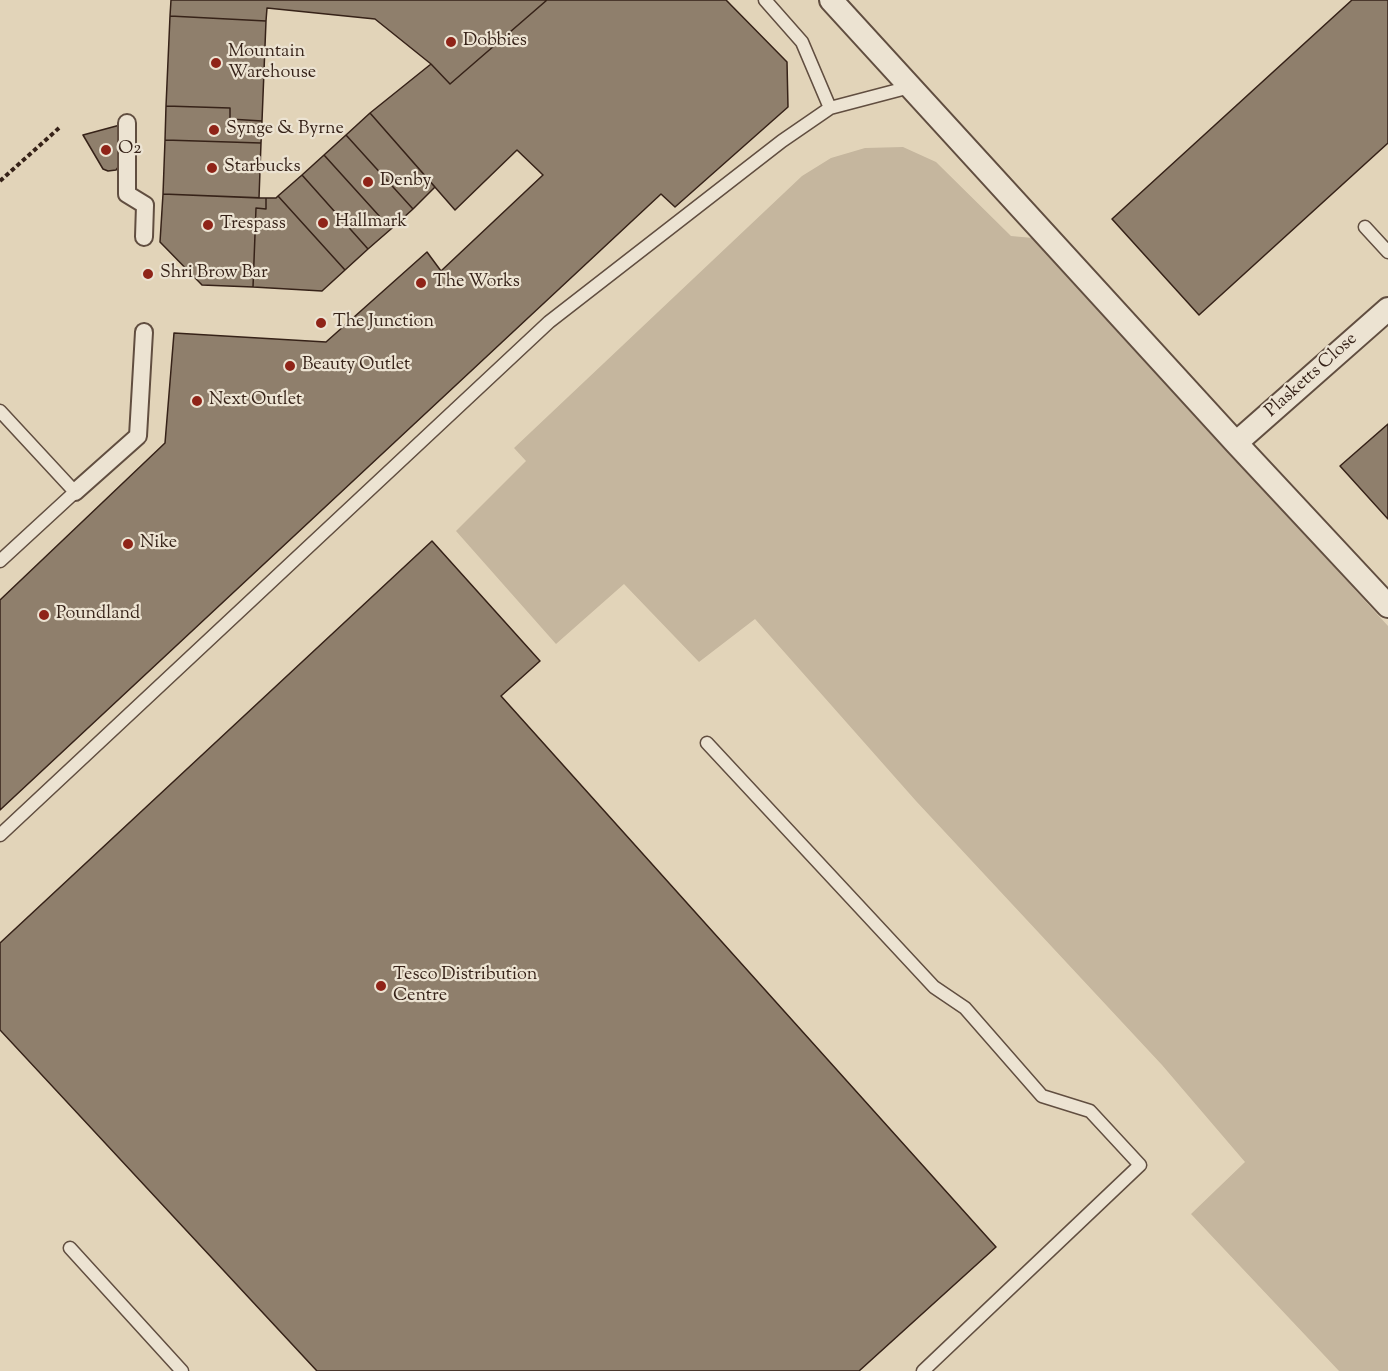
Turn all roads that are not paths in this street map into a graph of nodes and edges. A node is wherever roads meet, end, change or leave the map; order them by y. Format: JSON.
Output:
{"nodes":[{"id":1,"x":765,"y":0,"type":"edge"},
{"id":2,"x":831,"y":0,"type":"edge"},
{"id":3,"x":910,"y":87,"type":"junction"},
{"id":4,"x":830,"y":108,"type":"junction"},
{"id":5,"x":127,"y":123,"type":"dead end"},
{"id":6,"x":1365,"y":226,"type":"dead end"},
{"id":7,"x":144,"y":237,"type":"dead end"},
{"id":8,"x":1388,"y":252,"type":"edge"},
{"id":9,"x":1388,"y":309,"type":"edge"},
{"id":10,"x":144,"y":332,"type":"dead end"},
{"id":11,"x":0,"y":411,"type":"edge"},
{"id":12,"x":1236,"y":443,"type":"junction"},
{"id":13,"x":75,"y":492,"type":"junction"},
{"id":14,"x":0,"y":561,"type":"edge"},
{"id":15,"x":1388,"y":606,"type":"edge"},
{"id":16,"x":707,"y":743,"type":"dead end"},
{"id":17,"x":0,"y":836,"type":"edge"},
{"id":18,"x":70,"y":1248,"type":"dead end"},
{"id":19,"x":182,"y":1371,"type":"edge"},
{"id":20,"x":923,"y":1371,"type":"edge"}],
"edges":[{"from":1,"to":4,"type":"lane"},
{"from":2,"to":3,"type":"street"},
{"from":3,"to":4,"type":"lane"},
{"from":3,"to":12,"type":"street"},
{"from":4,"to":17,"type":"lane"},
{"from":5,"to":7,"type":"street"},
{"from":6,"to":8,"type":"lane"},
{"from":9,"to":12,"type":"street","name":"Plasketts Close"},
{"from":10,"to":13,"type":"street"},
{"from":11,"to":13,"type":"lane"},
{"from":12,"to":15,"type":"street"},
{"from":13,"to":14,"type":"lane"},
{"from":16,"to":20,"type":"lane"},
{"from":18,"to":19,"type":"lane"}]}
